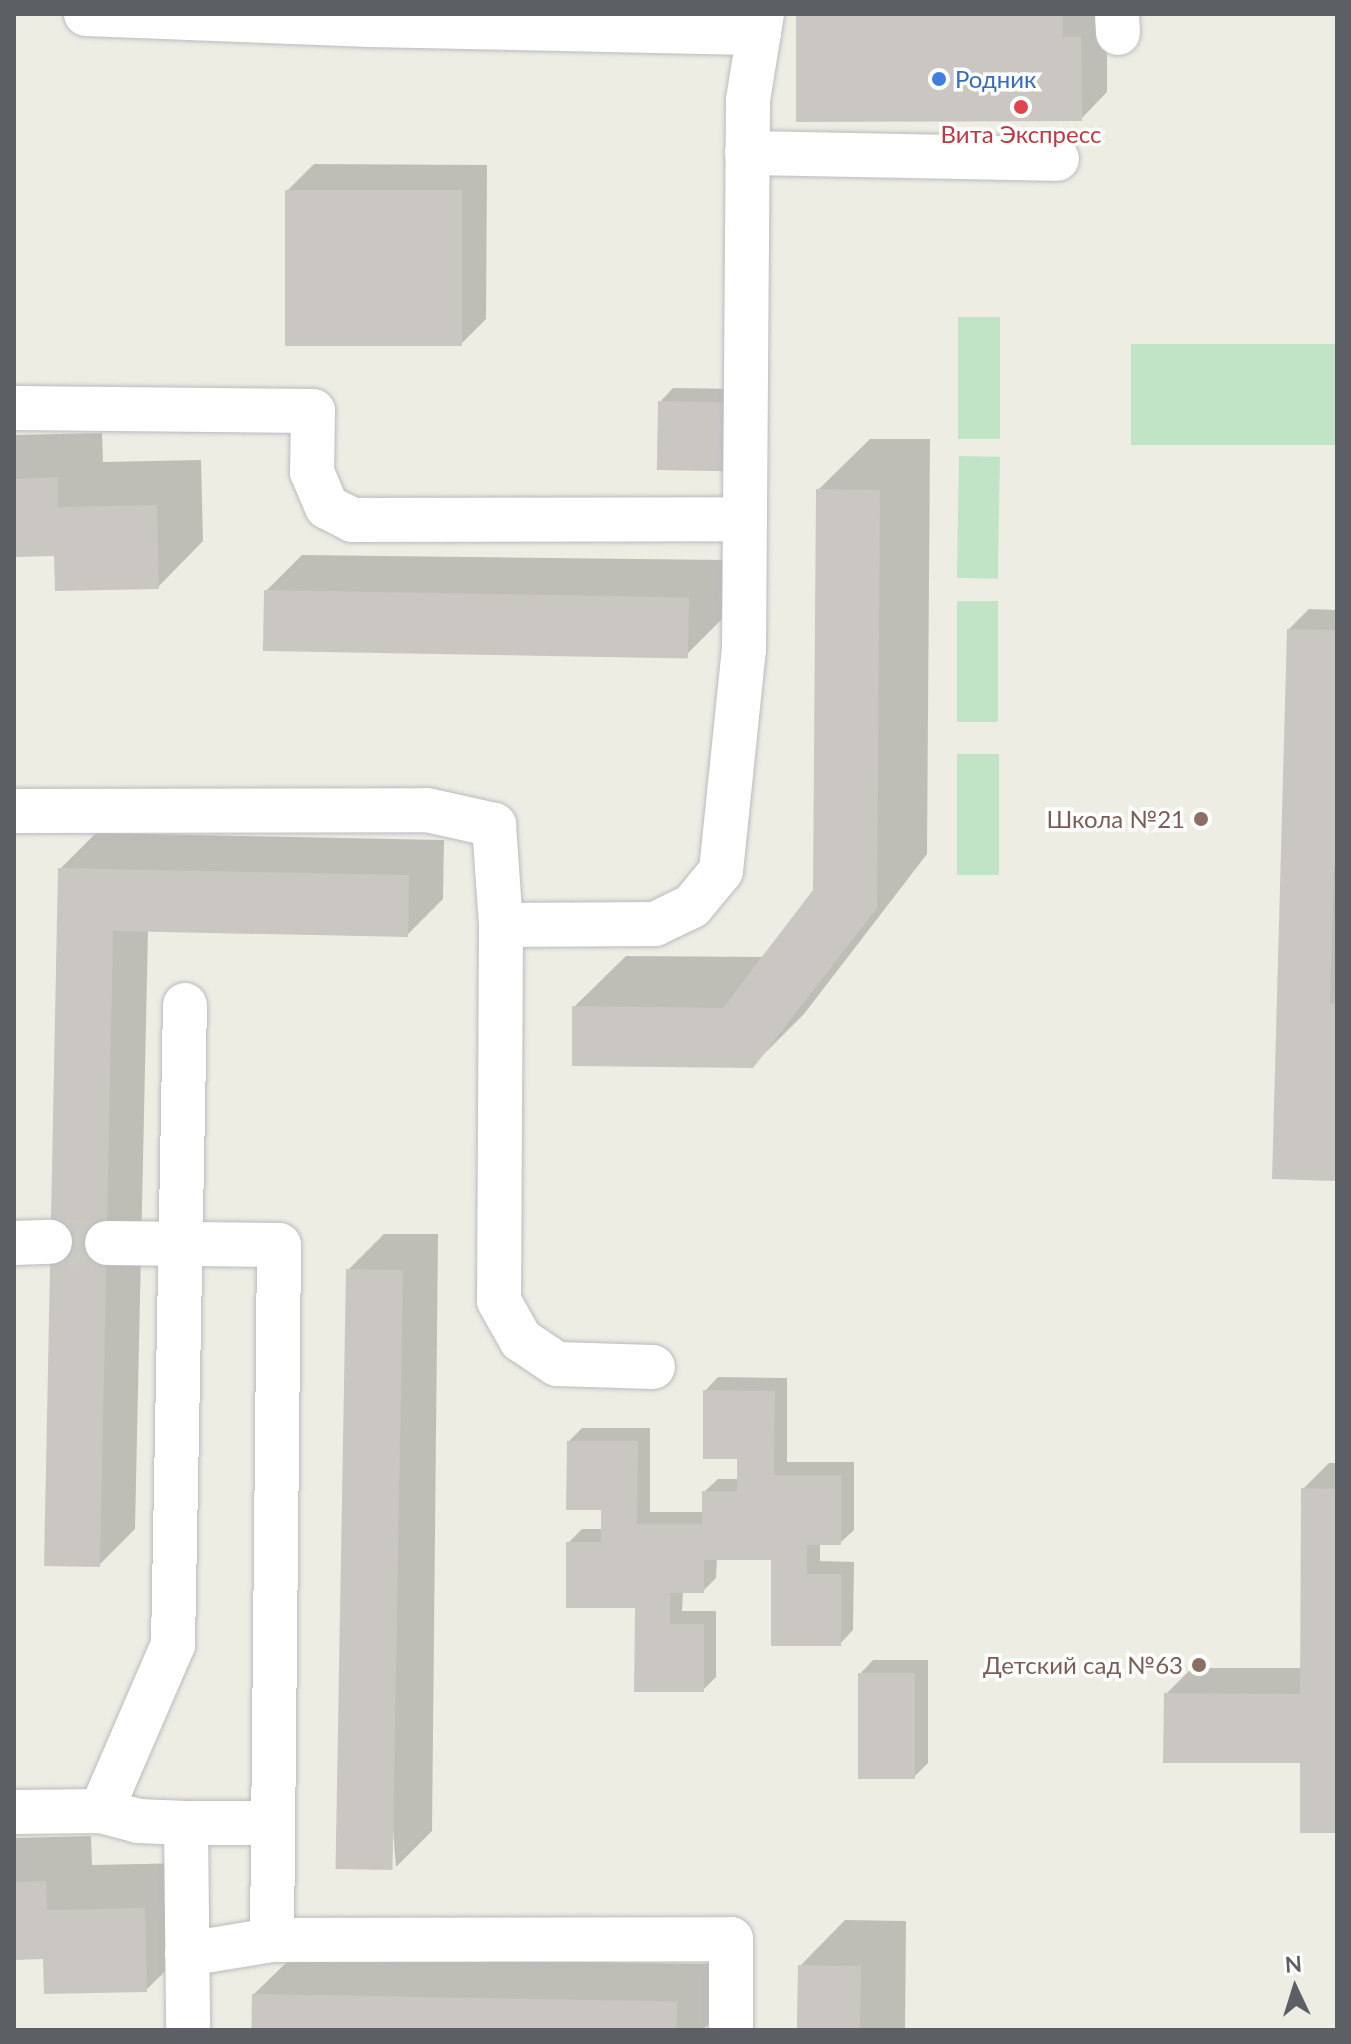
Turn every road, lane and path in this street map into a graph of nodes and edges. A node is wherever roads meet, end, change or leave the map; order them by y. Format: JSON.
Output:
{"nodes":[{"id":1,"x":86,"y":14,"type":"edge"},
{"id":2,"x":761,"y":24,"type":"edge"},
{"id":3,"x":747,"y":153,"type":"junction"},
{"id":4,"x":1057,"y":159,"type":"dead end"},
{"id":5,"x":14,"y":408,"type":"edge"},
{"id":6,"x":744,"y":519,"type":"junction"},
{"id":7,"x":14,"y":811,"type":"edge"},
{"id":8,"x":501,"y":925,"type":"junction"},
{"id":9,"x":185,"y":1005,"type":"dead end"},
{"id":10,"x":107,"y":1243,"type":"tunnel mouth"},
{"id":11,"x":180,"y":1244,"type":"junction"},
{"id":12,"x":653,"y":1367,"type":"dead end"},
{"id":13,"x":101,"y":1811,"type":"junction"},
{"id":14,"x":14,"y":1812,"type":"edge"},
{"id":15,"x":186,"y":1823,"type":"junction"},
{"id":16,"x":273,"y":1823,"type":"junction"},
{"id":17,"x":272,"y":1940,"type":"junction"},
{"id":18,"x":187,"y":1954,"type":"junction"},
{"id":19,"x":188,"y":2030,"type":"edge"},
{"id":20,"x":731,"y":2030,"type":"edge"}],
"edges":[{"from":1,"to":2,"type":"lane"},
{"from":2,"to":3,"type":"lane"},
{"from":3,"to":4,"type":"lane"},
{"from":3,"to":6,"type":"lane"},
{"from":5,"to":6,"type":"lane"},
{"from":6,"to":8,"type":"lane"},
{"from":7,"to":8,"type":"lane"},
{"from":8,"to":12,"type":"lane"},
{"from":9,"to":11,"type":"lane"},
{"from":10,"to":11,"type":"lane"},
{"from":11,"to":13,"type":"lane"},
{"from":11,"to":16,"type":"lane"},
{"from":13,"to":14,"type":"lane"},
{"from":13,"to":15,"type":"lane"},
{"from":15,"to":16,"type":"lane"},
{"from":15,"to":18,"type":"lane"},
{"from":16,"to":17,"type":"lane"},
{"from":17,"to":18,"type":"lane"},
{"from":17,"to":20,"type":"lane"},
{"from":18,"to":19,"type":"lane"}]}
